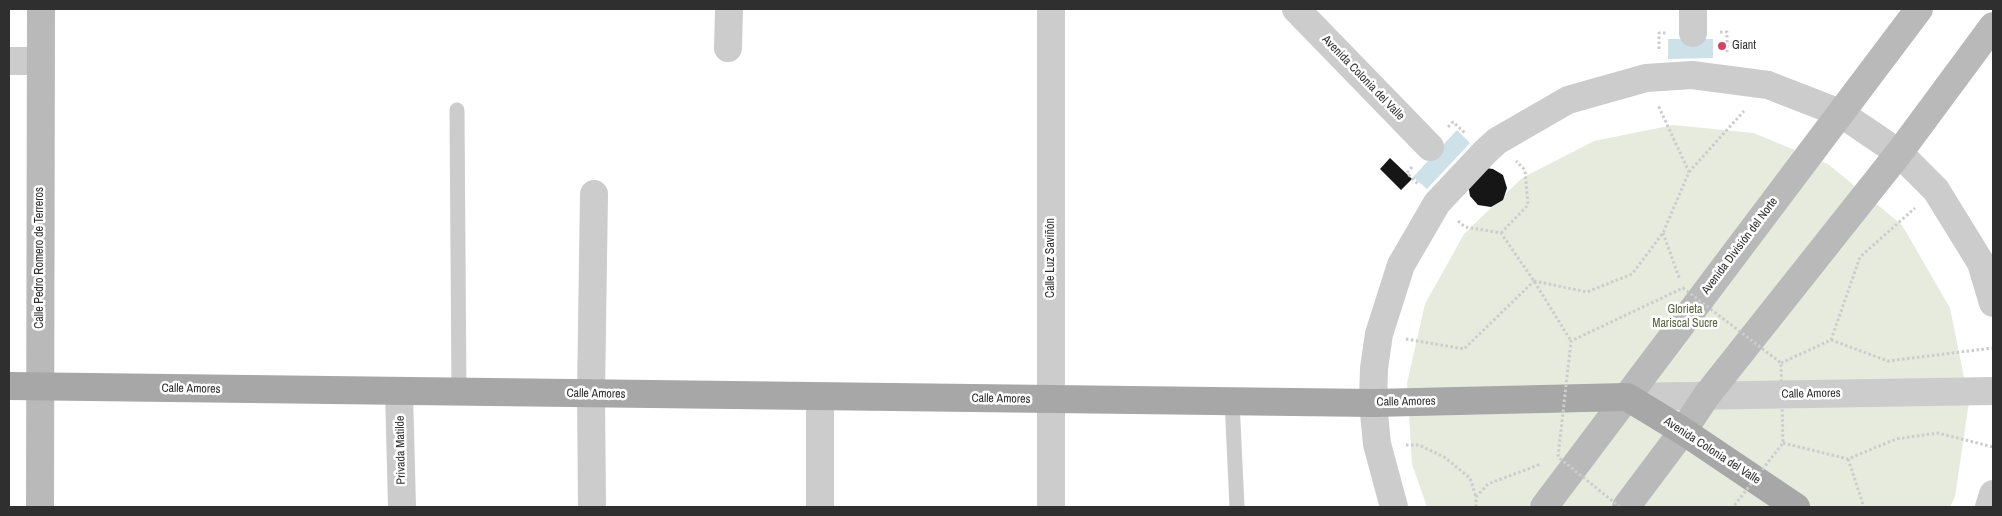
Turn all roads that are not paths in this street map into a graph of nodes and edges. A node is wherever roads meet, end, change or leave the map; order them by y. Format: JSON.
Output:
{"nodes":[{"id":1,"x":41,"y":9,"type":"edge"},
{"id":2,"x":729,"y":9,"type":"edge"},
{"id":3,"x":1051,"y":9,"type":"edge"},
{"id":4,"x":1296,"y":9,"type":"edge"},
{"id":5,"x":1919,"y":9,"type":"edge"},
{"id":6,"x":1993,"y":26,"type":"edge"},
{"id":7,"x":728,"y":48,"type":"dead end"},
{"id":8,"x":9,"y":61,"type":"edge"},
{"id":9,"x":41,"y":61,"type":"junction"},
{"id":10,"x":457,"y":110,"type":"dead end"},
{"id":11,"x":1840,"y":113,"type":"junction"},
{"id":12,"x":1430,"y":147,"type":"dead end"},
{"id":13,"x":1899,"y":153,"type":"junction"},
{"id":14,"x":594,"y":194,"type":"dead end"},
{"id":15,"x":1993,"y":303,"type":"edge"},
{"id":16,"x":9,"y":386,"type":"edge"},
{"id":17,"x":40,"y":386,"type":"junction"},
{"id":18,"x":1993,"y":391,"type":"edge"},
{"id":19,"x":400,"y":392,"type":"junction"},
{"id":20,"x":458,"y":392,"type":"junction"},
{"id":21,"x":591,"y":394,"type":"junction"},
{"id":22,"x":1707,"y":395,"type":"junction"},
{"id":23,"x":820,"y":397,"type":"junction"},
{"id":24,"x":1627,"y":397,"type":"junction"},
{"id":25,"x":1051,"y":400,"type":"junction"},
{"id":26,"x":1232,"y":401,"type":"junction"},
{"id":27,"x":1373,"y":403,"type":"junction"},
{"id":28,"x":1684,"y":431,"type":"junction"},
{"id":29,"x":1993,"y":494,"type":"edge"},
{"id":30,"x":40,"y":507,"type":"edge"},
{"id":31,"x":402,"y":507,"type":"edge"},
{"id":32,"x":592,"y":507,"type":"edge"},
{"id":33,"x":820,"y":507,"type":"edge"},
{"id":34,"x":1051,"y":507,"type":"edge"},
{"id":35,"x":1237,"y":507,"type":"edge"},
{"id":36,"x":1394,"y":507,"type":"edge"},
{"id":37,"x":1544,"y":507,"type":"edge"},
{"id":38,"x":1626,"y":507,"type":"edge"},
{"id":39,"x":1796,"y":507,"type":"edge"},
{"id":40,"x":1989,"y":507,"type":"edge"}],
"edges":[{"from":1,"to":9,"type":"main road","name":"Calle Pedro Romero de Terreros"},
{"from":2,"to":7,"type":"street"},
{"from":3,"to":25,"type":"street","name":"Calle Luz Saviñón"},
{"from":4,"to":12,"type":"street","name":"Avenida Colonia del Valle"},
{"from":5,"to":11,"type":"main road","name":"Avenida División del Norte"},
{"from":6,"to":13,"type":"main road"},
{"from":8,"to":9,"type":"street"},
{"from":9,"to":17,"type":"main road","name":"Calle Pedro Romero de Terreros"},
{"from":10,"to":20,"type":"lane"},
{"from":11,"to":13,"type":"street"},
{"from":11,"to":24,"type":"main road","name":"Avenida División del Norte"},
{"from":11,"to":27,"type":"street"},
{"from":13,"to":15,"type":"street"},
{"from":13,"to":22,"type":"main road"},
{"from":14,"to":21,"type":"street"},
{"from":16,"to":17,"type":"main road","name":"Calle Amores"},
{"from":17,"to":19,"type":"main road","name":"Calle Amores"},
{"from":17,"to":30,"type":"main road","name":"Calle Pedro Romero de Terreros"},
{"from":18,"to":22,"type":"street","name":"Calle Amores"},
{"from":19,"to":20,"type":"main road","name":"Calle Amores"},
{"from":19,"to":31,"type":"street","name":"Privada Matilde"},
{"from":20,"to":21,"type":"main road","name":"Calle Amores"},
{"from":21,"to":23,"type":"main road","name":"Calle Amores"},
{"from":21,"to":32,"type":"street"},
{"from":22,"to":24,"type":"street","name":"Calle Amores"},
{"from":22,"to":28,"type":"main road"},
{"from":23,"to":25,"type":"main road","name":"Calle Amores"},
{"from":23,"to":33,"type":"street"},
{"from":24,"to":27,"type":"main road","name":"Calle Amores"},
{"from":24,"to":28,"type":"main road","name":"Avenida Colonia del Valle"},
{"from":24,"to":37,"type":"main road","name":"Avenida División del Norte"},
{"from":25,"to":26,"type":"main road","name":"Calle Amores"},
{"from":25,"to":34,"type":"street","name":"Calle Luz Saviñón"},
{"from":26,"to":27,"type":"main road","name":"Calle Amores"},
{"from":26,"to":35,"type":"lane"},
{"from":27,"to":36,"type":"street"},
{"from":28,"to":38,"type":"main road"},
{"from":28,"to":39,"type":"main road","name":"Avenida Colonia del Valle"},
{"from":29,"to":40,"type":"street"}]}
